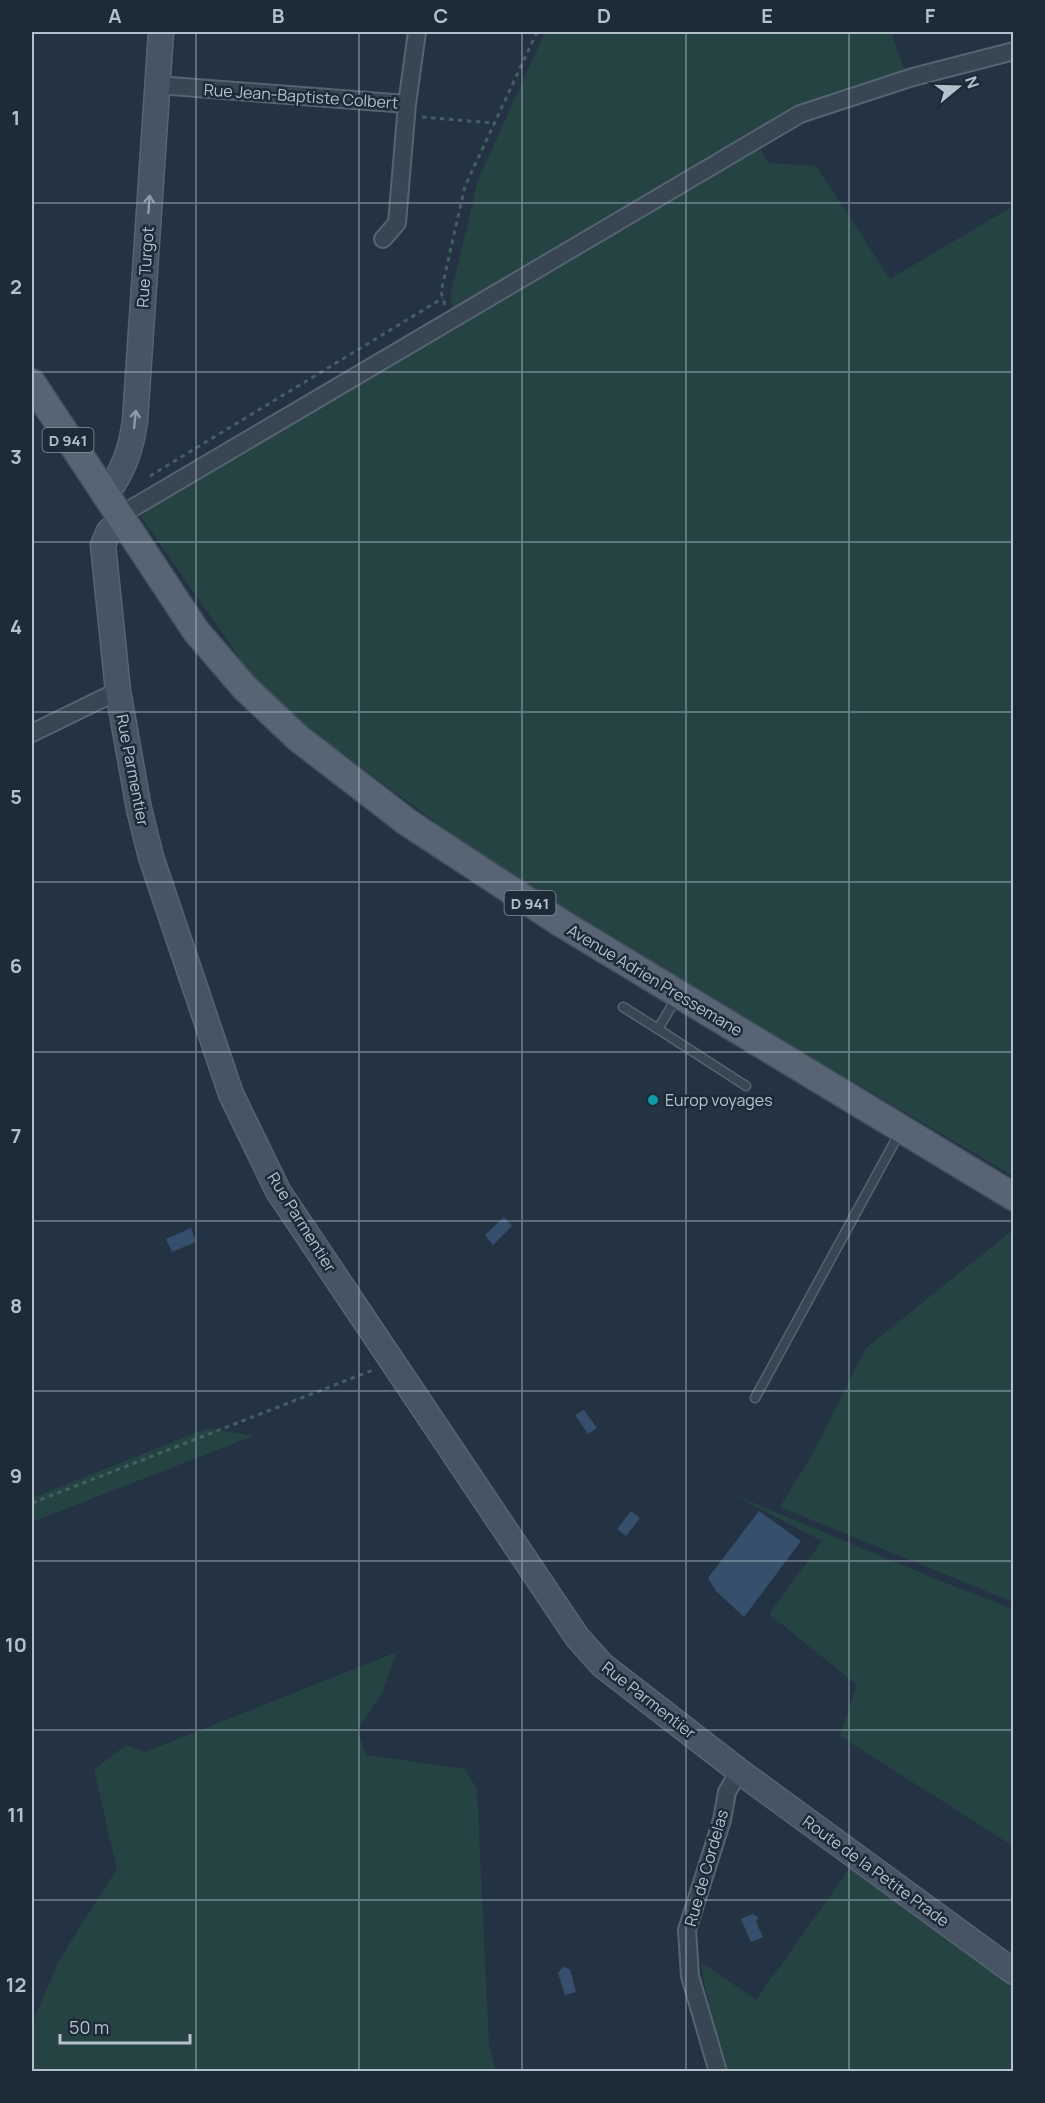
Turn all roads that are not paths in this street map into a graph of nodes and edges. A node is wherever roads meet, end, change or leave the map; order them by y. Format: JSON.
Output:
{"nodes":[{"id":1,"x":161,"y":32,"type":"edge"},
{"id":2,"x":417,"y":32,"type":"edge"},
{"id":3,"x":1014,"y":51,"type":"edge"},
{"id":4,"x":157,"y":85,"type":"junction"},
{"id":5,"x":406,"y":110,"type":"junction"},
{"id":6,"x":383,"y":239,"type":"dead end"},
{"id":7,"x":32,"y":383,"type":"edge"},
{"id":8,"x":116,"y":502,"type":"junction"},
{"id":9,"x":118,"y":690,"type":"junction"},
{"id":10,"x":32,"y":733,"type":"edge"},
{"id":11,"x":679,"y":994,"type":"junction"},
{"id":12,"x":623,"y":1007,"type":"dead end"},
{"id":13,"x":658,"y":1029,"type":"junction"},
{"id":14,"x":746,"y":1086,"type":"dead end"},
{"id":15,"x":902,"y":1129,"type":"junction"},
{"id":16,"x":1014,"y":1197,"type":"edge"},
{"id":17,"x":755,"y":1398,"type":"dead end"},
{"id":18,"x":739,"y":1771,"type":"junction"},
{"id":19,"x":1014,"y":1972,"type":"edge"},
{"id":20,"x":718,"y":2072,"type":"edge"}],
"edges":[{"from":1,"to":4,"type":"street","name":"Rue Turgot"},
{"from":2,"to":5,"type":"street","name":"Rue Jean-Baptiste Colbert"},
{"from":3,"to":8,"type":"street"},
{"from":4,"to":5,"type":"street","name":"Rue Jean-Baptiste Colbert"},
{"from":8,"to":4,"type":"street","name":"Rue Turgot","one_way":true},
{"from":5,"to":6,"type":"street"},
{"from":7,"to":8,"type":"main road","number":"D 941"},
{"from":8,"to":9,"type":"street","name":"Rue Parmentier"},
{"from":8,"to":11,"type":"main road","name":"Avenue Adrien Pressemane","number":"D 941"},
{"from":9,"to":10,"type":"street"},
{"from":9,"to":18,"type":"street","name":"Rue Parmentier"},
{"from":11,"to":13,"type":"lane"},
{"from":11,"to":15,"type":"main road","name":"Avenue Adrien Pressemane","number":"D 941"},
{"from":12,"to":13,"type":"lane"},
{"from":13,"to":14,"type":"lane"},
{"from":15,"to":16,"type":"main road","name":"Avenue Adrien Pressemane","number":"D 941"},
{"from":15,"to":17,"type":"lane"},
{"from":18,"to":19,"type":"street","name":"Route de la Petite Prade"},
{"from":18,"to":20,"type":"street","name":"Rue de Cordelas"}]}
